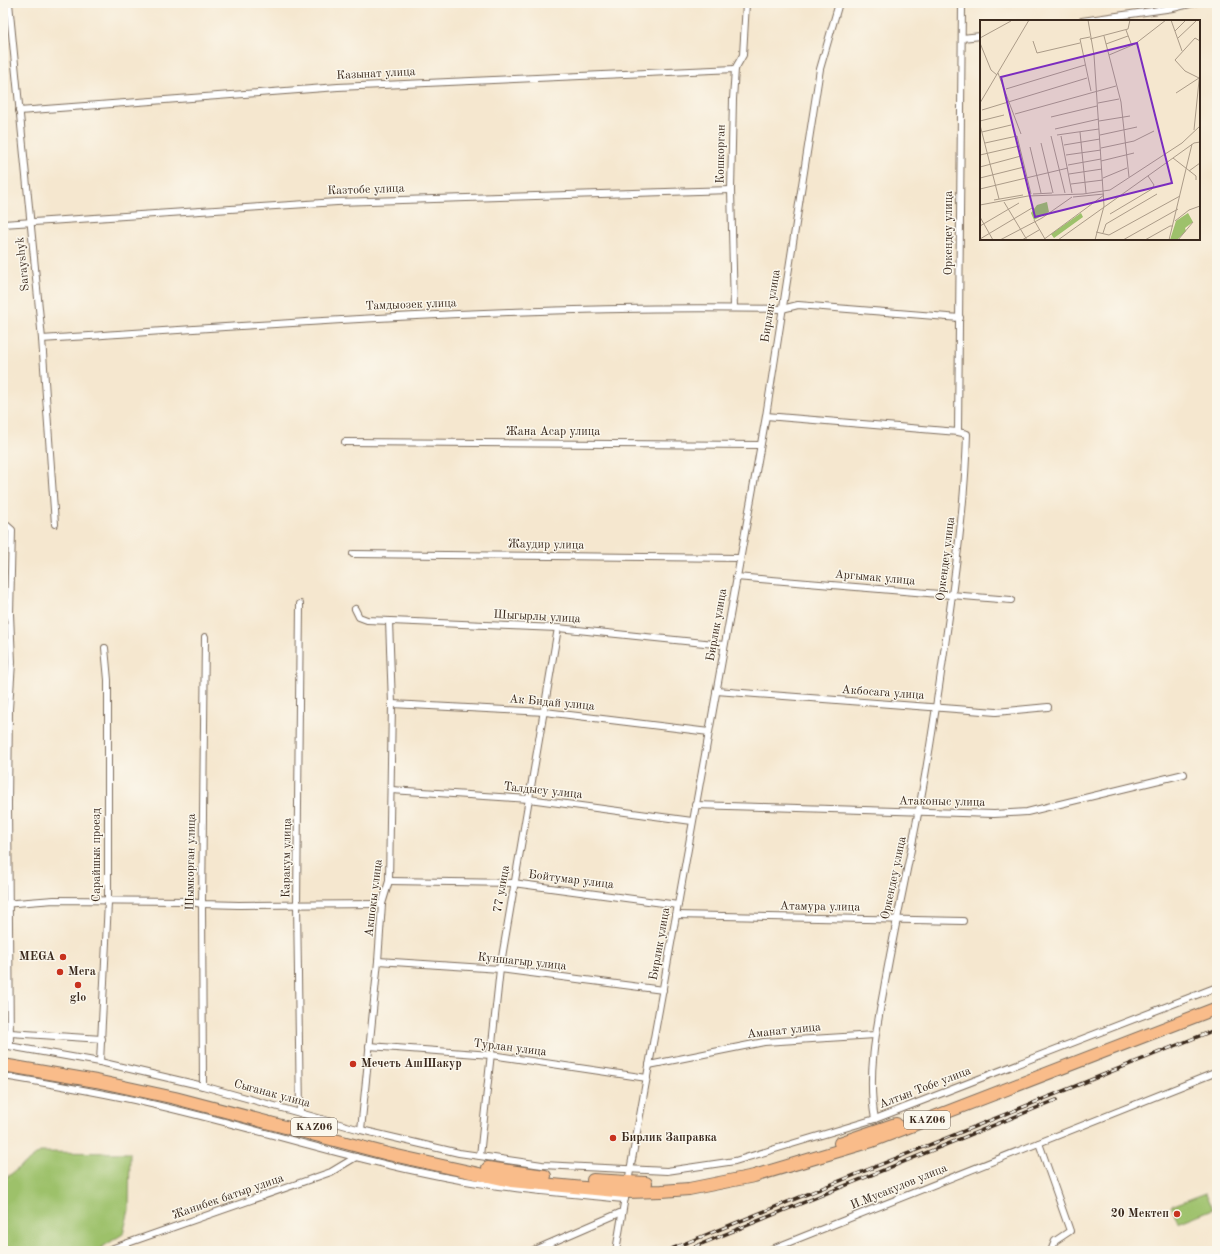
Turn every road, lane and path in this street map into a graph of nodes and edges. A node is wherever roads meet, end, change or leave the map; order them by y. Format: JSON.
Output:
{"nodes":[{"id":1,"x":9,"y":3,"type":"edge"},
{"id":2,"x":746,"y":3,"type":"edge"},
{"id":3,"x":839,"y":3,"type":"edge"},
{"id":4,"x":962,"y":3,"type":"edge"},
{"id":5,"x":1194,"y":3,"type":"edge"},
{"id":6,"x":1173,"y":5,"type":"edge"},
{"id":7,"x":1088,"y":20,"type":"edge"},
{"id":8,"x":980,"y":36,"type":"edge"},
{"id":9,"x":962,"y":38,"type":"junction"},
{"id":10,"x":736,"y":69,"type":"junction"},
{"id":11,"x":19,"y":111,"type":"junction"},
{"id":12,"x":731,"y":190,"type":"junction"},
{"id":13,"x":29,"y":222,"type":"junction"},
{"id":14,"x":3,"y":224,"type":"edge"},
{"id":15,"x":734,"y":308,"type":"junction"},
{"id":16,"x":782,"y":309,"type":"junction"},
{"id":17,"x":960,"y":318,"type":"junction"},
{"id":18,"x":42,"y":339,"type":"junction"},
{"id":19,"x":766,"y":416,"type":"junction"},
{"id":20,"x":958,"y":432,"type":"junction"},
{"id":21,"x":345,"y":442,"type":"dead end"},
{"id":22,"x":760,"y":445,"type":"junction"},
{"id":23,"x":4,"y":522,"type":"edge"},
{"id":24,"x":55,"y":524,"type":"dead end"},
{"id":25,"x":353,"y":554,"type":"dead end"},
{"id":26,"x":739,"y":558,"type":"junction"},
{"id":27,"x":736,"y":577,"type":"junction"},
{"id":28,"x":954,"y":596,"type":"junction"},
{"id":29,"x":1011,"y":600,"type":"dead end"},
{"id":30,"x":300,"y":604,"type":"dead end"},
{"id":31,"x":355,"y":609,"type":"dead end"},
{"id":32,"x":6,"y":614,"type":"edge"},
{"id":33,"x":389,"y":620,"type":"junction"},
{"id":34,"x":558,"y":628,"type":"junction"},
{"id":35,"x":205,"y":637,"type":"dead end"},
{"id":36,"x":724,"y":645,"type":"junction"},
{"id":37,"x":105,"y":648,"type":"dead end"},
{"id":38,"x":716,"y":691,"type":"junction"},
{"id":39,"x":392,"y":704,"type":"junction"},
{"id":40,"x":1048,"y":707,"type":"dead end"},
{"id":41,"x":936,"y":708,"type":"junction"},
{"id":42,"x":6,"y":709,"type":"edge"},
{"id":43,"x":545,"y":712,"type":"junction"},
{"id":44,"x":709,"y":732,"type":"junction"},
{"id":45,"x":1184,"y":774,"type":"dead end"},
{"id":46,"x":391,"y":790,"type":"junction"},
{"id":47,"x":529,"y":799,"type":"junction"},
{"id":48,"x":5,"y":805,"type":"edge"},
{"id":49,"x":695,"y":806,"type":"junction"},
{"id":50,"x":919,"y":813,"type":"junction"},
{"id":51,"x":692,"y":820,"type":"junction"},
{"id":52,"x":389,"y":881,"type":"junction"},
{"id":53,"x":513,"y":883,"type":"junction"},
{"id":54,"x":108,"y":902,"type":"junction"},
{"id":55,"x":6,"y":904,"type":"edge"},
{"id":56,"x":202,"y":904,"type":"junction"},
{"id":57,"x":297,"y":904,"type":"junction"},
{"id":58,"x":382,"y":904,"type":"junction"},
{"id":59,"x":678,"y":905,"type":"junction"},
{"id":60,"x":676,"y":915,"type":"junction"},
{"id":61,"x":896,"y":920,"type":"junction"},
{"id":62,"x":963,"y":921,"type":"dead end"},
{"id":63,"x":378,"y":961,"type":"junction"},
{"id":64,"x":500,"y":969,"type":"junction"},
{"id":65,"x":1217,"y":987,"type":"edge"},
{"id":66,"x":663,"y":990,"type":"junction"},
{"id":67,"x":1217,"y":999,"type":"edge"},
{"id":68,"x":1217,"y":1008,"type":"edge"},
{"id":69,"x":10,"y":1033,"type":"junction"},
{"id":70,"x":875,"y":1035,"type":"junction"},
{"id":71,"x":102,"y":1039,"type":"junction"},
{"id":72,"x":3,"y":1045,"type":"edge"},
{"id":73,"x":10,"y":1046,"type":"junction"},
{"id":74,"x":370,"y":1046,"type":"junction"},
{"id":75,"x":491,"y":1055,"type":"junction"},
{"id":76,"x":3,"y":1058,"type":"edge"},
{"id":77,"x":100,"y":1062,"type":"junction"},
{"id":78,"x":3,"y":1065,"type":"edge"},
{"id":79,"x":649,"y":1065,"type":"junction"},
{"id":80,"x":1217,"y":1072,"type":"edge"},
{"id":81,"x":3,"y":1076,"type":"edge"},
{"id":82,"x":647,"y":1078,"type":"junction"},
{"id":83,"x":203,"y":1086,"type":"junction"},
{"id":84,"x":300,"y":1113,"type":"junction"},
{"id":85,"x":875,"y":1119,"type":"junction"},
{"id":86,"x":361,"y":1130,"type":"junction"},
{"id":87,"x":1039,"y":1143,"type":"junction"},
{"id":88,"x":480,"y":1156,"type":"junction"},
{"id":89,"x":356,"y":1157,"type":"junction"},
{"id":90,"x":630,"y":1170,"type":"junction"},
{"id":91,"x":626,"y":1191,"type":"junction"},
{"id":92,"x":622,"y":1212,"type":"junction"},
{"id":93,"x":105,"y":1251,"type":"edge"},
{"id":94,"x":532,"y":1251,"type":"edge"},
{"id":95,"x":616,"y":1251,"type":"edge"},
{"id":96,"x":767,"y":1251,"type":"edge"},
{"id":97,"x":1051,"y":1251,"type":"edge"}],
"edges":[{"from":1,"to":11,"type":"street","name":"Sarayshyk"},
{"from":2,"to":10,"type":"street","name":"Кошкорган"},
{"from":3,"to":16,"type":"street","name":"Бирлик улица"},
{"from":4,"to":9,"type":"street","name":"Оркендеу улица"},
{"from":5,"to":6,"type":"street"},
{"from":6,"to":7,"type":"street"},
{"from":8,"to":9,"type":"street"},
{"from":9,"to":17,"type":"street","name":"Оркендеу улица"},
{"from":10,"to":11,"type":"street","name":"Казынат улица"},
{"from":10,"to":12,"type":"street","name":"Кошкорган"},
{"from":11,"to":13,"type":"street","name":"Sarayshyk"},
{"from":12,"to":13,"type":"street","name":"Казтобе улица"},
{"from":12,"to":15,"type":"street","name":"Кошкорган"},
{"from":13,"to":14,"type":"street","name":"Казтобе улица"},
{"from":13,"to":18,"type":"street","name":"Sarayshyk"},
{"from":15,"to":16,"type":"street","name":"Тамдыозек улица"},
{"from":15,"to":18,"type":"street","name":"Тамдыозек улица"},
{"from":16,"to":17,"type":"street","name":"Тамдыозек улица"},
{"from":16,"to":19,"type":"street","name":"Бирлик улица"},
{"from":17,"to":20,"type":"street","name":"Оркендеу улица"},
{"from":18,"to":24,"type":"street","name":"Sarayshyk"},
{"from":19,"to":20,"type":"street"},
{"from":19,"to":22,"type":"street","name":"Бирлик улица"},
{"from":20,"to":28,"type":"street","name":"Оркендеу улица"},
{"from":21,"to":22,"type":"street","name":"Жана Асар улица"},
{"from":22,"to":26,"type":"street","name":"Бирлик улица"},
{"from":23,"to":32,"type":"street"},
{"from":25,"to":26,"type":"street","name":"Жаудир улица"},
{"from":26,"to":27,"type":"street","name":"Бирлик улица"},
{"from":27,"to":28,"type":"street","name":"Аргымак улица"},
{"from":27,"to":36,"type":"street","name":"Бирлик улица"},
{"from":28,"to":29,"type":"street","name":"Аргымак улица"},
{"from":28,"to":41,"type":"street","name":"Оркендеу улица"},
{"from":30,"to":57,"type":"street","name":"Каракум улица"},
{"from":31,"to":33,"type":"street","name":"Шыгырлы улица"},
{"from":32,"to":42,"type":"street"},
{"from":33,"to":34,"type":"street","name":"Шыгырлы улица"},
{"from":33,"to":39,"type":"street","name":"Акшокы улица"},
{"from":34,"to":36,"type":"street","name":"Шыгырлы улица"},
{"from":34,"to":43,"type":"street","name":"77 улица"},
{"from":35,"to":56,"type":"street","name":"Шымкорган улица"},
{"from":36,"to":38,"type":"street","name":"Бирлик улица"},
{"from":37,"to":54,"type":"street","name":"Сарайшык проезд"},
{"from":38,"to":41,"type":"street","name":"Акбосага улица"},
{"from":38,"to":44,"type":"street","name":"Бирлик улица"},
{"from":39,"to":43,"type":"street","name":"Ак Бидай улица"},
{"from":39,"to":46,"type":"street","name":"Акшокы улица"},
{"from":40,"to":41,"type":"street","name":"Акбосага улица"},
{"from":41,"to":50,"type":"street","name":"Оркендеу улица"},
{"from":42,"to":48,"type":"street"},
{"from":43,"to":44,"type":"street","name":"Ак Бидай улица"},
{"from":43,"to":47,"type":"street","name":"77 улица"},
{"from":44,"to":49,"type":"street","name":"Бирлик улица"},
{"from":45,"to":50,"type":"street","name":"Атаконыс улица"},
{"from":46,"to":47,"type":"street","name":"Талдысу улица"},
{"from":46,"to":52,"type":"street","name":"Акшокы улица"},
{"from":47,"to":51,"type":"street","name":"Талдысу улица"},
{"from":47,"to":53,"type":"street","name":"77 улица"},
{"from":48,"to":55,"type":"street"},
{"from":49,"to":50,"type":"street","name":"Атаконыс улица"},
{"from":49,"to":51,"type":"street","name":"Бирлик улица"},
{"from":50,"to":61,"type":"street","name":"Оркендеу улица"},
{"from":51,"to":59,"type":"street","name":"Бирлик улица"},
{"from":52,"to":53,"type":"street","name":"Бойтумар улица"},
{"from":52,"to":58,"type":"street","name":"Акшокы улица"},
{"from":53,"to":59,"type":"street","name":"Бойтумар улица"},
{"from":53,"to":64,"type":"street","name":"77 улица"},
{"from":54,"to":55,"type":"street"},
{"from":54,"to":56,"type":"street"},
{"from":54,"to":71,"type":"street","name":"Сарайшык проезд"},
{"from":55,"to":69,"type":"street"},
{"from":56,"to":57,"type":"street"},
{"from":56,"to":83,"type":"street","name":"Шымкорган улица"},
{"from":57,"to":58,"type":"street"},
{"from":57,"to":84,"type":"street","name":"Каракум улица"},
{"from":58,"to":63,"type":"street","name":"Акшокы улица"},
{"from":59,"to":60,"type":"street","name":"Бирлик улица"},
{"from":60,"to":61,"type":"street","name":"Атамура улица"},
{"from":60,"to":66,"type":"street","name":"Бирлик улица"},
{"from":61,"to":62,"type":"street","name":"Атамура улица"},
{"from":61,"to":70,"type":"street","name":"Оркендеу улица"},
{"from":63,"to":64,"type":"street","name":"Куншагыр улица"},
{"from":63,"to":74,"type":"street","name":"Акшокы улица"},
{"from":64,"to":66,"type":"street","name":"Куншагыр улица"},
{"from":64,"to":75,"type":"street","name":"77 улица"},
{"from":65,"to":85,"type":"street","name":"Алтын Тобе улица"},
{"from":66,"to":79,"type":"street","name":"Бирлик улица"},
{"from":67,"to":91,"type":"highway","number":"KАZ06"},
{"from":68,"to":91,"type":"highway","number":"KАZ06"},
{"from":69,"to":71,"type":"street"},
{"from":69,"to":73,"type":"street"},
{"from":70,"to":79,"type":"street","name":"Аманат улица"},
{"from":70,"to":85,"type":"street","name":"Оркендеу улица"},
{"from":71,"to":77,"type":"street","name":"Сарайшык проезд"},
{"from":72,"to":73,"type":"street","name":"Сыганак улица"},
{"from":73,"to":77,"type":"street","name":"Сыганак улица"},
{"from":74,"to":75,"type":"street","name":"Турлан улица"},
{"from":74,"to":86,"type":"street","name":"Акшокы улица"},
{"from":75,"to":82,"type":"street","name":"Турлан улица"},
{"from":75,"to":88,"type":"street","name":"77 улица"},
{"from":76,"to":91,"type":"highway","number":"KАZ06"},
{"from":77,"to":83,"type":"street","name":"Сыганак улица"},
{"from":78,"to":91,"type":"highway","number":"KАZ06"},
{"from":79,"to":82,"type":"street","name":"Бирлик улица"},
{"from":80,"to":87,"type":"street","name":"И.Мусакулов улица"},
{"from":81,"to":89,"type":"street"},
{"from":82,"to":90,"type":"street","name":"Бирлик улица"},
{"from":83,"to":84,"type":"street","name":"Сыганак улица"},
{"from":84,"to":86,"type":"street","name":"Сыганак улица"},
{"from":85,"to":90,"type":"street","name":"Алтын Тобе улица"},
{"from":86,"to":88,"type":"street","name":"Сыганак улица"},
{"from":87,"to":96,"type":"street","name":"И.Мусакулов улица"},
{"from":87,"to":97,"type":"street"},
{"from":88,"to":90,"type":"street","name":"Сыганак улица"},
{"from":89,"to":91,"type":"street"},
{"from":89,"to":93,"type":"street","name":"Жанибек батыр улица"},
{"from":90,"to":91,"type":"street","name":"Бирлик улица"},
{"from":91,"to":92,"type":"street","name":"Бирлик улица"},
{"from":92,"to":94,"type":"street"},
{"from":92,"to":95,"type":"street","name":"Бирлик улица"}]}
